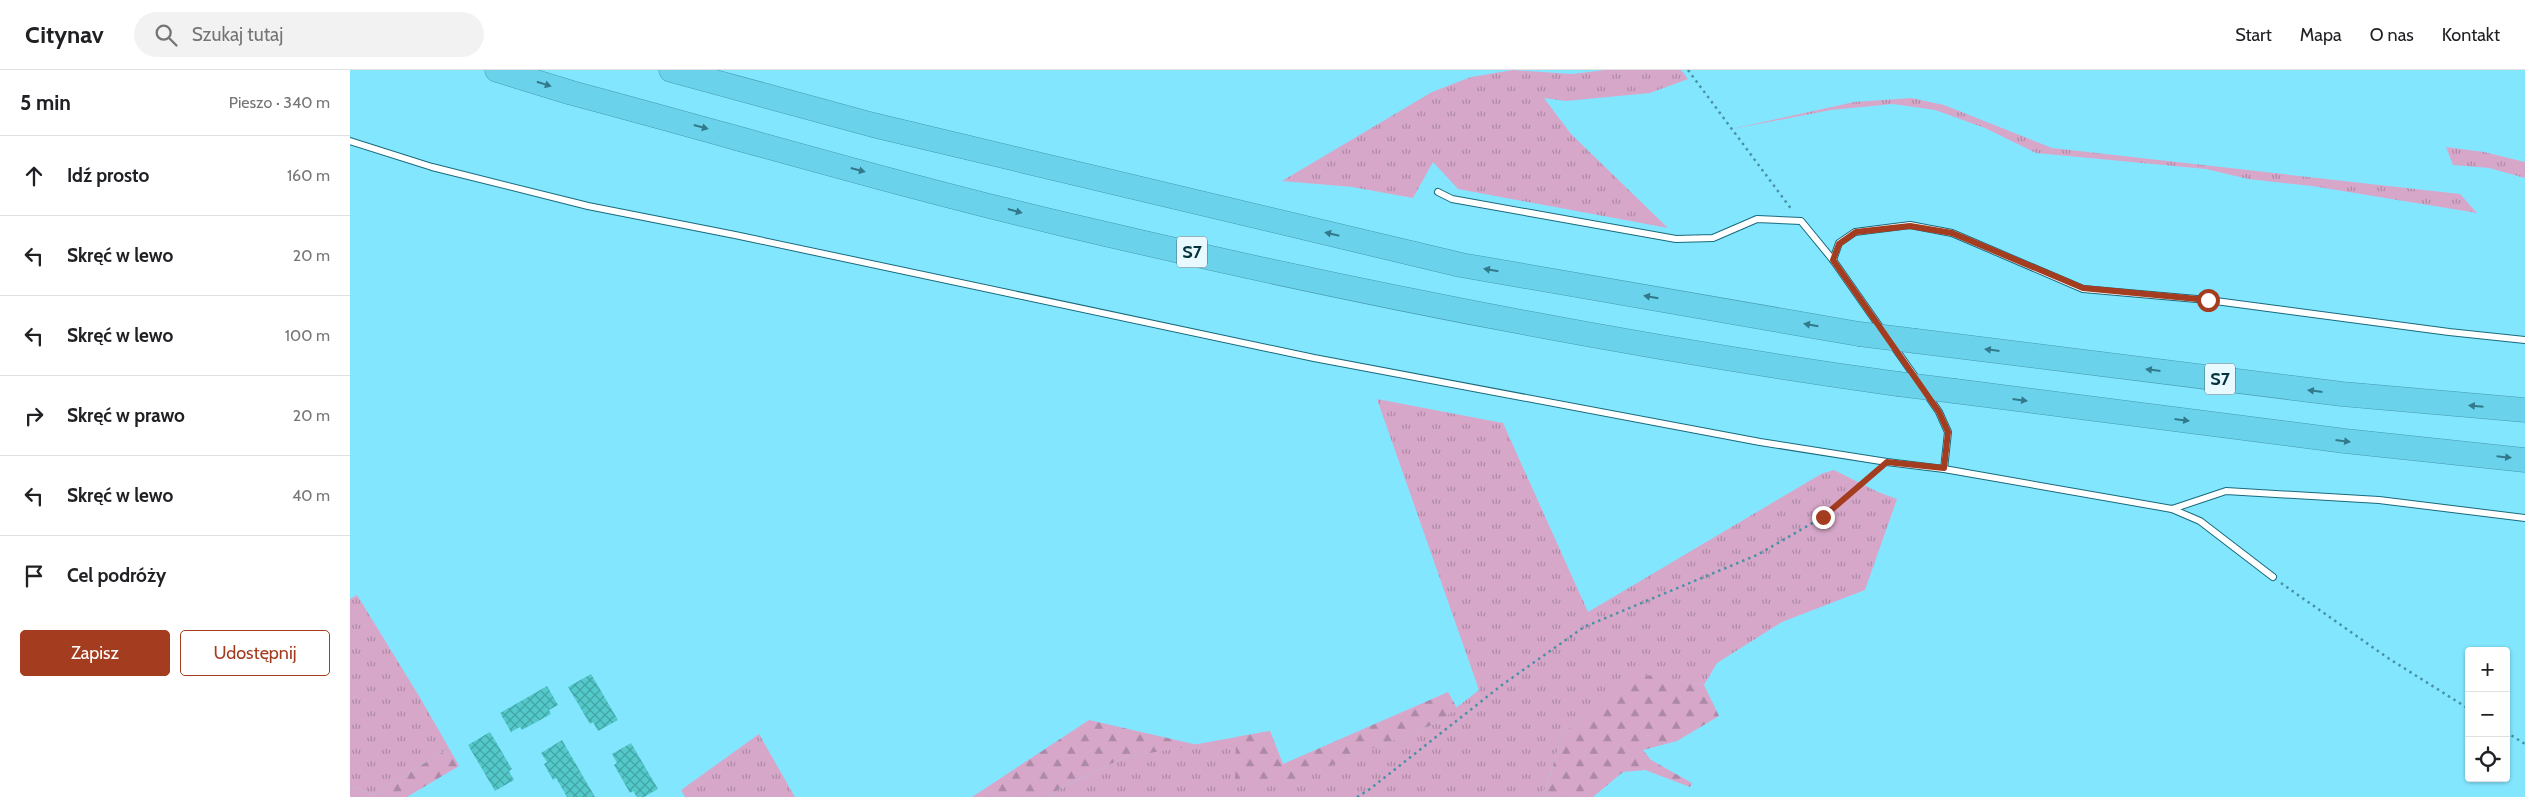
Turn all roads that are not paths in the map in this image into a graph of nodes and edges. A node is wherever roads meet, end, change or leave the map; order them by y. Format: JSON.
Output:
{"nodes":[{"id":1,"x":498,"y":70,"type":"edge"},
{"id":2,"x":671,"y":70,"type":"edge"},
{"id":3,"x":350,"y":141,"type":"edge"},
{"id":4,"x":1438,"y":192,"type":"dead end"},
{"id":5,"x":1833,"y":260,"type":"junction"},
{"id":6,"x":2525,"y":340,"type":"edge"},
{"id":7,"x":2525,"y":410,"type":"edge"},
{"id":8,"x":2525,"y":460,"type":"edge"},
{"id":9,"x":1944,"y":468,"type":"junction"},
{"id":10,"x":2172,"y":509,"type":"junction"},
{"id":11,"x":2525,"y":518,"type":"edge"},
{"id":12,"x":2273,"y":576,"type":"road end"}],
"edges":[{"from":1,"to":8,"type":"highway","number":"S7","one_way":true,"bridge":true},
{"from":7,"to":2,"type":"highway","number":"S7","one_way":true,"bridge":true},
{"from":3,"to":9,"type":"lane"},
{"from":4,"to":5,"type":"lane"},
{"from":5,"to":6,"type":"lane"},
{"from":5,"to":9,"type":"lane"},
{"from":9,"to":10,"type":"lane"},
{"from":10,"to":11,"type":"lane"},
{"from":10,"to":12,"type":"lane"}]}
